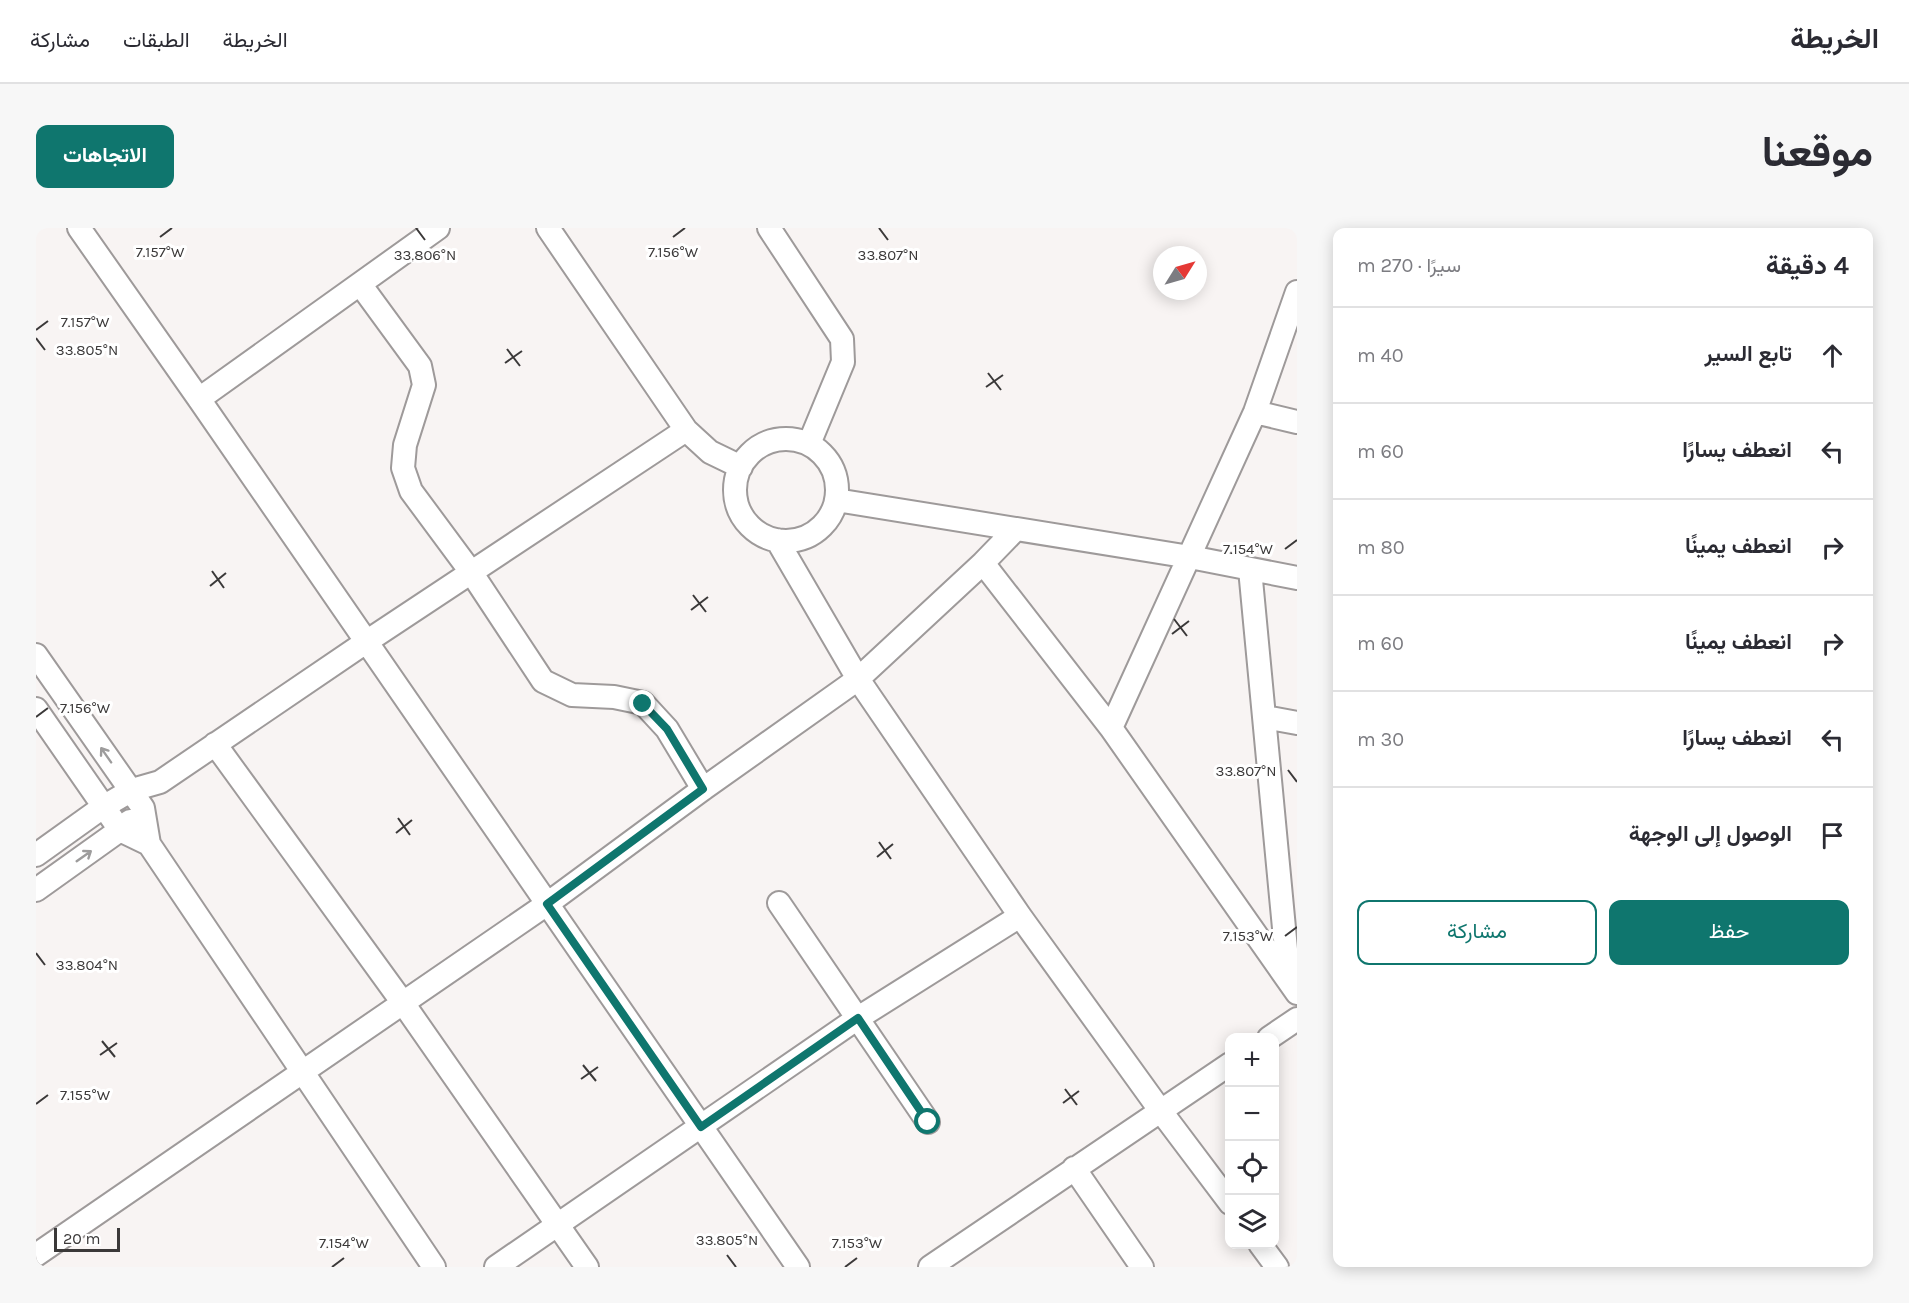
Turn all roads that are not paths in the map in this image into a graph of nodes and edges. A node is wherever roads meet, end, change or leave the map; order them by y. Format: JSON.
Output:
{"nodes":[{"id":1,"x":79,"y":228,"type":"edge"},
{"id":2,"x":438,"y":228,"type":"edge"},
{"id":3,"x":548,"y":228,"type":"edge"},
{"id":4,"x":769,"y":228,"type":"edge"},
{"id":5,"x":360,"y":284,"type":"junction"},
{"id":6,"x":1297,"y":292,"type":"edge"},
{"id":7,"x":200,"y":399,"type":"junction"},
{"id":8,"x":1255,"y":412,"type":"junction"},
{"id":9,"x":1297,"y":422,"type":"edge"},
{"id":10,"x":686,"y":430,"type":"junction"},
{"id":11,"x":809,"y":444,"type":"junction"},
{"id":12,"x":741,"y":467,"type":"junction"},
{"id":13,"x":836,"y":500,"type":"junction"},
{"id":14,"x":1016,"y":530,"type":"junction"},
{"id":15,"x":777,"y":540,"type":"junction"},
{"id":16,"x":1190,"y":558,"type":"junction"},
{"id":17,"x":983,"y":563,"type":"junction"},
{"id":18,"x":1250,"y":569,"type":"junction"},
{"id":19,"x":471,"y":572,"type":"junction"},
{"id":20,"x":1297,"y":578,"type":"edge"},
{"id":21,"x":366,"y":642,"type":"junction"},
{"id":22,"x":36,"y":655,"type":"edge"},
{"id":23,"x":858,"y":679,"type":"junction"},
{"id":24,"x":36,"y":709,"type":"edge"},
{"id":25,"x":1264,"y":717,"type":"junction"},
{"id":26,"x":1297,"y":723,"type":"edge"},
{"id":27,"x":1111,"y":728,"type":"junction"},
{"id":28,"x":215,"y":744,"type":"junction"},
{"id":29,"x":703,"y":789,"type":"junction"},
{"id":30,"x":138,"y":799,"type":"junction"},
{"id":31,"x":103,"y":807,"type":"junction"},
{"id":32,"x":120,"y":830,"type":"junction"},
{"id":33,"x":149,"y":844,"type":"junction"},
{"id":34,"x":36,"y":855,"type":"edge"},
{"id":35,"x":36,"y":890,"type":"edge"},
{"id":36,"x":779,"y":903,"type":"dead end"},
{"id":37,"x":547,"y":904,"type":"junction"},
{"id":38,"x":1020,"y":916,"type":"junction"},
{"id":39,"x":1293,"y":988,"type":"edge"},
{"id":40,"x":403,"y":1003,"type":"junction"},
{"id":41,"x":858,"y":1018,"type":"junction"},
{"id":42,"x":1297,"y":1019,"type":"edge"},
{"id":43,"x":1276,"y":1033,"type":"edge"},
{"id":44,"x":1225,"y":1067,"type":"edge"},
{"id":45,"x":303,"y":1072,"type":"junction"},
{"id":46,"x":1160,"y":1110,"type":"junction"},
{"id":47,"x":928,"y":1122,"type":"dead end"},
{"id":48,"x":701,"y":1127,"type":"junction"},
{"id":49,"x":1074,"y":1168,"type":"junction"},
{"id":50,"x":1225,"y":1196,"type":"edge"},
{"id":51,"x":558,"y":1225,"type":"junction"},
{"id":52,"x":1263,"y":1249,"type":"edge"},
{"id":53,"x":36,"y":1255,"type":"edge"},
{"id":54,"x":434,"y":1267,"type":"edge"},
{"id":55,"x":496,"y":1267,"type":"edge"},
{"id":56,"x":587,"y":1267,"type":"edge"},
{"id":57,"x":798,"y":1267,"type":"edge"},
{"id":58,"x":930,"y":1267,"type":"edge"},
{"id":59,"x":1142,"y":1267,"type":"edge"},
{"id":60,"x":1277,"y":1267,"type":"edge"}],
"edges":[{"from":1,"to":7,"type":"street"},
{"from":2,"to":5,"type":"street"},
{"from":3,"to":10,"type":"street"},
{"from":4,"to":11,"type":"street"},
{"from":5,"to":7,"type":"street"},
{"from":5,"to":19,"type":"street"},
{"from":6,"to":8,"type":"street"},
{"from":7,"to":21,"type":"street"},
{"from":8,"to":9,"type":"street"},
{"from":8,"to":16,"type":"street"},
{"from":10,"to":12,"type":"street"},
{"from":10,"to":19,"type":"street"},
{"from":11,"to":12,"type":"street"},
{"from":11,"to":13,"type":"street"},
{"from":12,"to":15,"type":"street"},
{"from":13,"to":14,"type":"street"},
{"from":13,"to":15,"type":"street"},
{"from":14,"to":16,"type":"street"},
{"from":14,"to":17,"type":"street"},
{"from":15,"to":23,"type":"street"},
{"from":16,"to":18,"type":"street"},
{"from":16,"to":27,"type":"street"},
{"from":17,"to":23,"type":"street"},
{"from":17,"to":27,"type":"street"},
{"from":18,"to":20,"type":"street"},
{"from":18,"to":25,"type":"street"},
{"from":19,"to":21,"type":"street"},
{"from":19,"to":29,"type":"street"},
{"from":21,"to":28,"type":"street"},
{"from":21,"to":37,"type":"street"},
{"from":30,"to":22,"type":"street","one_way":true},
{"from":23,"to":29,"type":"street"},
{"from":23,"to":38,"type":"street"},
{"from":24,"to":31,"type":"street"},
{"from":25,"to":26,"type":"street"},
{"from":25,"to":39,"type":"street"},
{"from":27,"to":39,"type":"street"},
{"from":28,"to":30,"type":"street"},
{"from":28,"to":40,"type":"street"},
{"from":29,"to":37,"type":"street"},
{"from":30,"to":31,"type":"street"},
{"from":30,"to":32,"type":"street"},
{"from":30,"to":33,"type":"street"},
{"from":31,"to":32,"type":"street"},
{"from":31,"to":34,"type":"street"},
{"from":32,"to":33,"type":"street"},
{"from":35,"to":32,"type":"street","one_way":true},
{"from":33,"to":45,"type":"street"},
{"from":36,"to":41,"type":"street"},
{"from":37,"to":40,"type":"street"},
{"from":37,"to":48,"type":"street"},
{"from":38,"to":41,"type":"street"},
{"from":38,"to":46,"type":"street"},
{"from":40,"to":45,"type":"street"},
{"from":40,"to":51,"type":"street"},
{"from":41,"to":47,"type":"street"},
{"from":41,"to":48,"type":"street"},
{"from":42,"to":43,"type":"street"},
{"from":44,"to":46,"type":"street"},
{"from":45,"to":53,"type":"street"},
{"from":45,"to":54,"type":"street"},
{"from":46,"to":49,"type":"street"},
{"from":46,"to":50,"type":"street"},
{"from":48,"to":51,"type":"street"},
{"from":48,"to":57,"type":"street"},
{"from":49,"to":58,"type":"street"},
{"from":49,"to":59,"type":"street"},
{"from":51,"to":55,"type":"street"},
{"from":51,"to":56,"type":"street"},
{"from":52,"to":60,"type":"street"}]}
